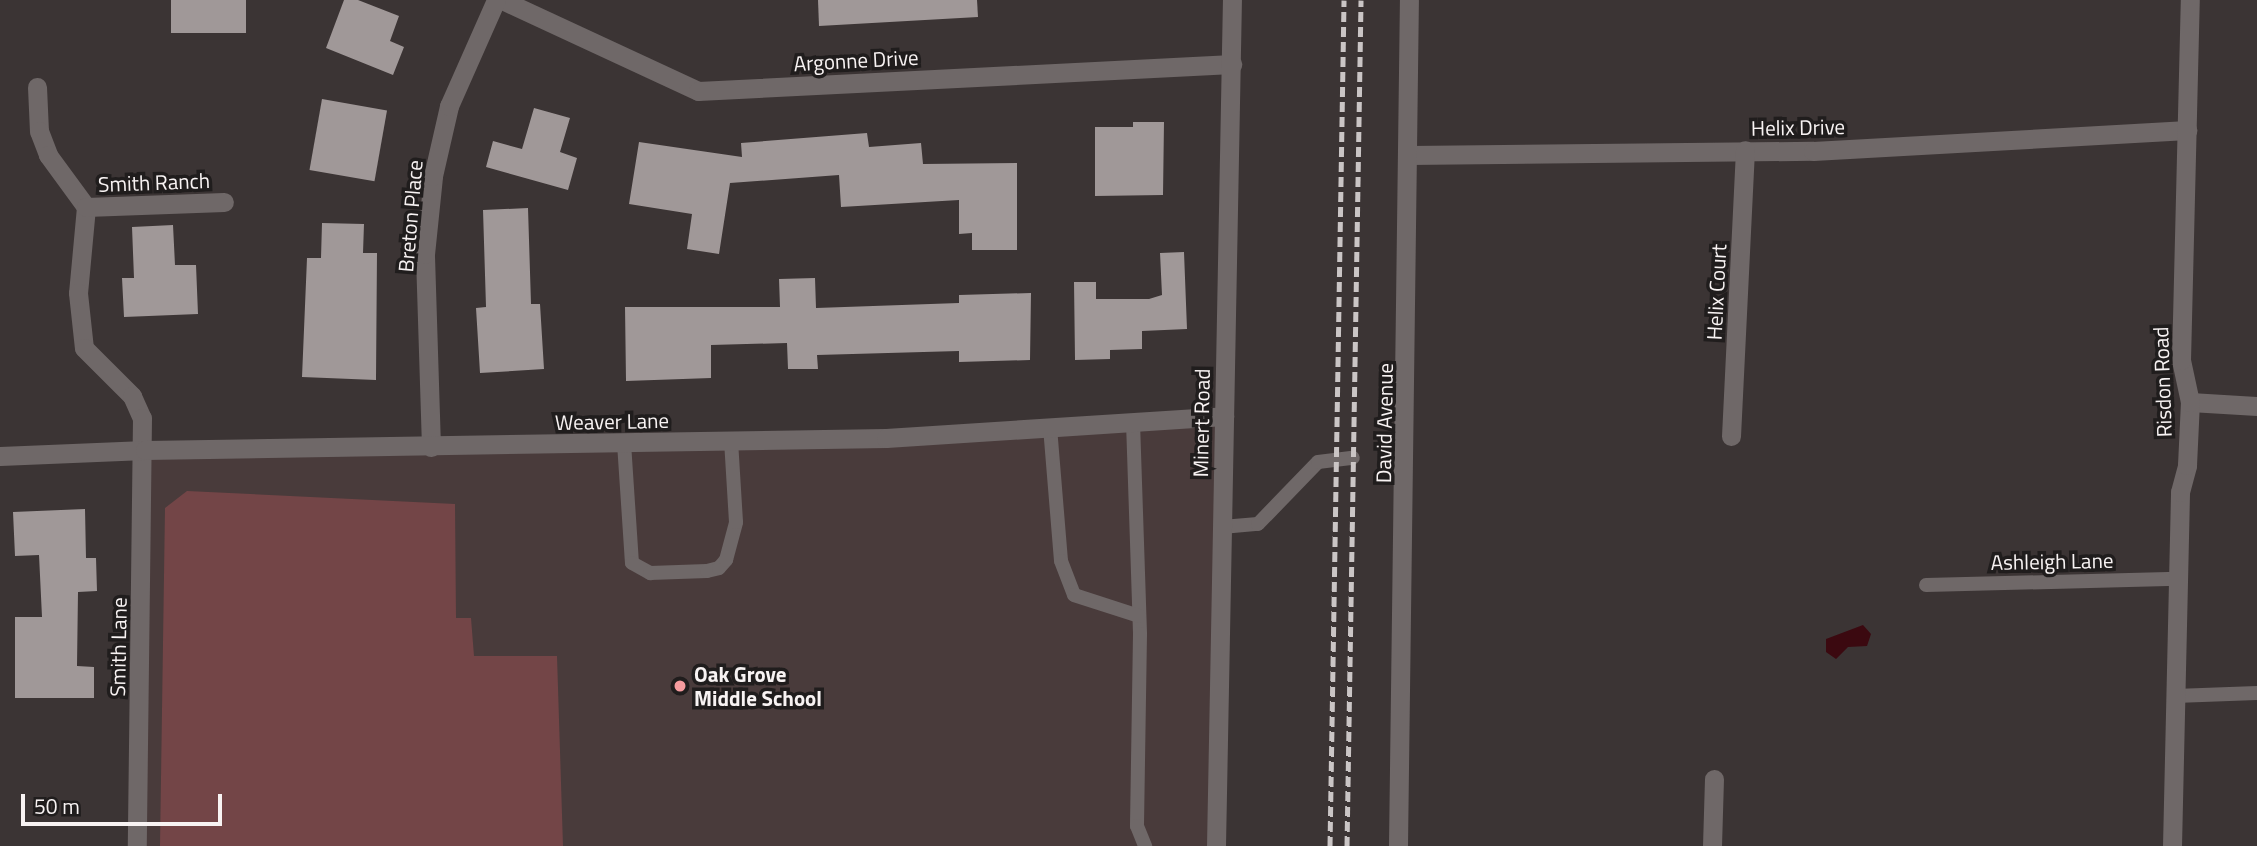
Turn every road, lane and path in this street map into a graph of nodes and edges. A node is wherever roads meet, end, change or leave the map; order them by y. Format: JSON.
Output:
{"nodes":[{"id":1,"x":496,"y":0,"type":"edge"},
{"id":2,"x":502,"y":0,"type":"edge"},
{"id":3,"x":1233,"y":0,"type":"edge"},
{"id":4,"x":1409,"y":0,"type":"edge"},
{"id":5,"x":2190,"y":0,"type":"edge"},
{"id":6,"x":1231,"y":64,"type":"junction"},
{"id":7,"x":37,"y":87,"type":"dead end"},
{"id":8,"x":2187,"y":130,"type":"junction"},
{"id":9,"x":1745,"y":150,"type":"junction"},
{"id":10,"x":1409,"y":155,"type":"junction"},
{"id":11,"x":224,"y":202,"type":"dead end"},
{"id":12,"x":86,"y":207,"type":"junction"},
{"id":13,"x":2190,"y":402,"type":"junction"},
{"id":14,"x":2257,"y":405,"type":"edge"},
{"id":15,"x":1224,"y":416,"type":"junction"},
{"id":16,"x":1133,"y":422,"type":"junction"},
{"id":17,"x":1050,"y":427,"type":"junction"},
{"id":18,"x":1731,"y":436,"type":"dead end"},
{"id":19,"x":731,"y":441,"type":"junction"},
{"id":20,"x":624,"y":443,"type":"junction"},
{"id":21,"x":431,"y":447,"type":"junction"},
{"id":22,"x":145,"y":450,"type":"junction"},
{"id":23,"x":0,"y":456,"type":"edge"},
{"id":24,"x":1353,"y":458,"type":"dead end"},
{"id":25,"x":1222,"y":527,"type":"junction"},
{"id":26,"x":2178,"y":579,"type":"junction"},
{"id":27,"x":1927,"y":585,"type":"dead end"},
{"id":28,"x":1139,"y":615,"type":"junction"},
{"id":29,"x":2257,"y":693,"type":"edge"},
{"id":30,"x":2175,"y":696,"type":"junction"},
{"id":31,"x":1714,"y":779,"type":"dead end"},
{"id":32,"x":137,"y":846,"type":"edge"},
{"id":33,"x":1145,"y":846,"type":"edge"},
{"id":34,"x":1216,"y":846,"type":"edge"},
{"id":35,"x":1398,"y":846,"type":"edge"},
{"id":36,"x":1712,"y":846,"type":"edge"},
{"id":37,"x":2172,"y":846,"type":"edge"}],
"edges":[{"from":1,"to":21,"type":"street","name":"Breton Place"},
{"from":2,"to":6,"type":"street","name":"Argonne Drive"},
{"from":3,"to":6,"type":"street","name":"Minert Road"},
{"from":4,"to":10,"type":"street","name":"David Avenue"},
{"from":5,"to":8,"type":"street","name":"Risdon Road"},
{"from":6,"to":15,"type":"street","name":"Minert Road"},
{"from":7,"to":12,"type":"street","name":"Smith Ranch"},
{"from":8,"to":9,"type":"street","name":"Helix Drive"},
{"from":8,"to":13,"type":"street","name":"Risdon Road"},
{"from":9,"to":10,"type":"street","name":"Helix Drive"},
{"from":9,"to":18,"type":"street","name":"Helix Court"},
{"from":10,"to":35,"type":"street","name":"David Avenue"},
{"from":11,"to":12,"type":"street","name":"Smith Ranch"},
{"from":12,"to":22,"type":"street","name":"Smith Ranch"},
{"from":13,"to":14,"type":"street"},
{"from":13,"to":26,"type":"street","name":"Risdon Road"},
{"from":15,"to":16,"type":"street","name":"Weaver Lane"},
{"from":15,"to":25,"type":"street","name":"Minert Road"},
{"from":16,"to":17,"type":"street","name":"Weaver Lane"},
{"from":16,"to":28,"type":"lane"},
{"from":17,"to":19,"type":"street","name":"Weaver Lane"},
{"from":17,"to":28,"type":"lane"},
{"from":19,"to":20,"type":"street","name":"Weaver Lane"},
{"from":19,"to":20,"type":"lane"},
{"from":20,"to":21,"type":"street","name":"Weaver Lane"},
{"from":21,"to":22,"type":"street","name":"Weaver Lane"},
{"from":22,"to":23,"type":"street","name":"Weaver Lane"},
{"from":22,"to":32,"type":"street","name":"Smith Lane"},
{"from":24,"to":25,"type":"lane"},
{"from":25,"to":34,"type":"street","name":"Minert Road"},
{"from":26,"to":27,"type":"lane","name":"Ashleigh Lane"},
{"from":26,"to":30,"type":"street","name":"Risdon Road"},
{"from":28,"to":33,"type":"lane"},
{"from":29,"to":30,"type":"lane"},
{"from":30,"to":37,"type":"street","name":"Risdon Road"},
{"from":31,"to":36,"type":"street"}]}
